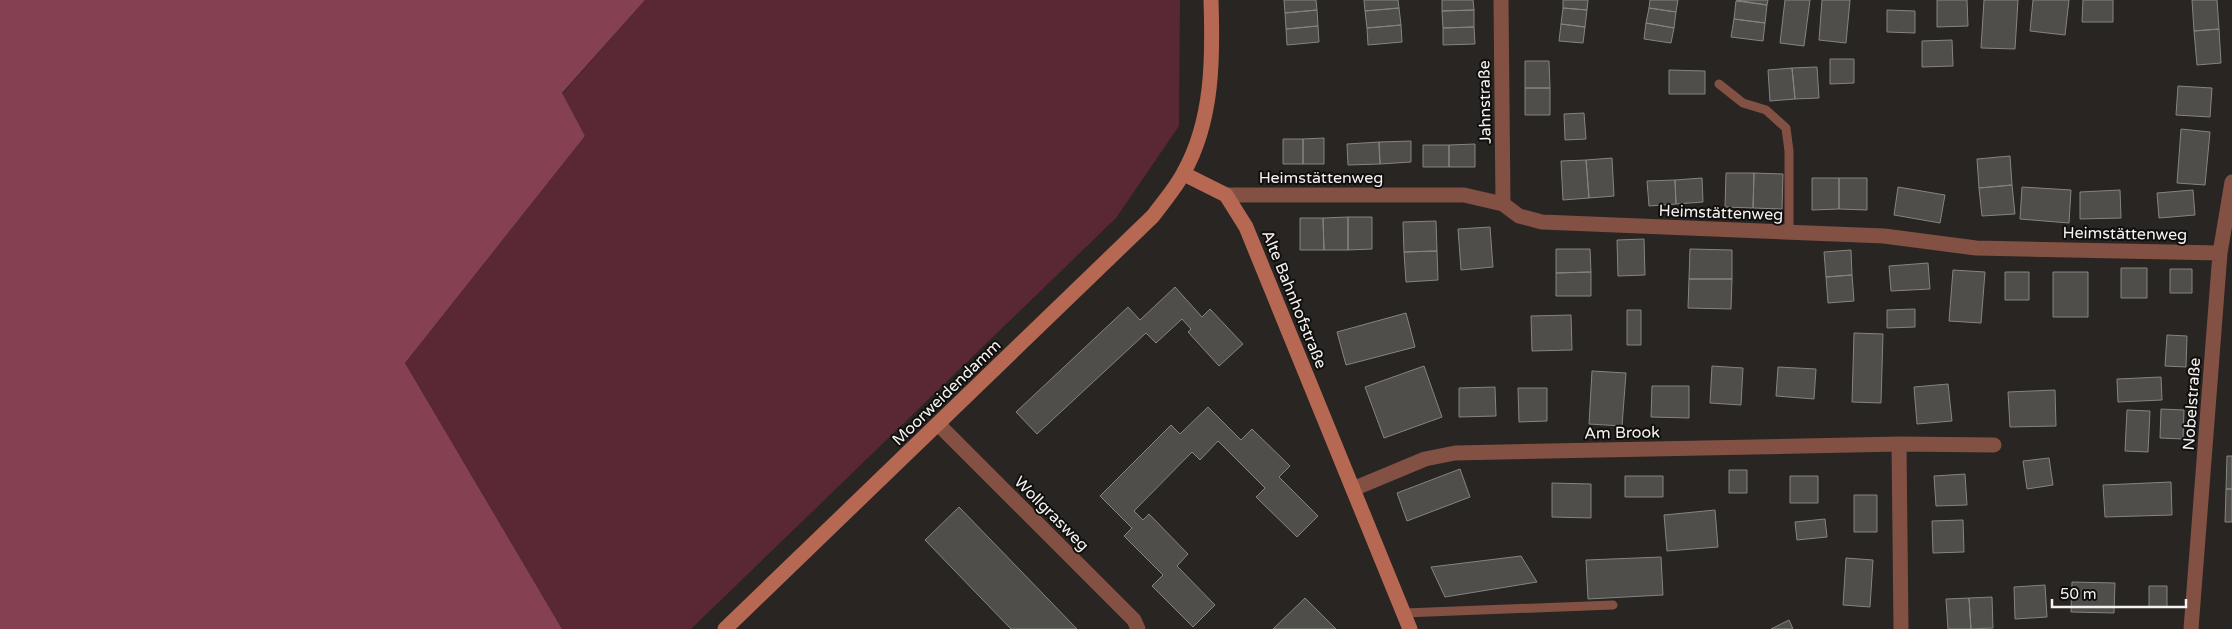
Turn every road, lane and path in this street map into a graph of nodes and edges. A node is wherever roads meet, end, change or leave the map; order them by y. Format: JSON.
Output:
{"nodes":[{"id":1,"x":1211,"y":0,"type":"edge"},
{"id":2,"x":1501,"y":0,"type":"edge"},
{"id":3,"x":1719,"y":84,"type":"dead end"},
{"id":4,"x":1184,"y":174,"type":"junction"},
{"id":5,"x":2232,"y":182,"type":"edge"},
{"id":6,"x":1226,"y":195,"type":"junction"},
{"id":7,"x":1503,"y":204,"type":"junction"},
{"id":8,"x":1789,"y":232,"type":"junction"},
{"id":9,"x":2220,"y":253,"type":"junction"},
{"id":10,"x":938,"y":424,"type":"junction"},
{"id":11,"x":1899,"y":444,"type":"junction"},
{"id":12,"x":1994,"y":445,"type":"dead end"},
{"id":13,"x":1353,"y":489,"type":"junction"},
{"id":14,"x":1613,"y":605,"type":"dead end"},
{"id":15,"x":1404,"y":613,"type":"junction"},
{"id":16,"x":725,"y":629,"type":"edge"},
{"id":17,"x":1138,"y":629,"type":"edge"},
{"id":18,"x":1410,"y":629,"type":"edge"},
{"id":19,"x":1901,"y":629,"type":"edge"},
{"id":20,"x":2191,"y":629,"type":"edge"}],
"edges":[{"from":1,"to":4,"type":"street"},
{"from":2,"to":7,"type":"street","name":"Jahnstraße"},
{"from":3,"to":8,"type":"lane"},
{"from":4,"to":6,"type":"street"},
{"from":4,"to":10,"type":"street","name":"Moorweidendamm"},
{"from":5,"to":9,"type":"street","name":"Nobelstraße"},
{"from":6,"to":7,"type":"street","name":"Heimstättenweg"},
{"from":6,"to":13,"type":"street","name":"Alte Bahnhofstraße"},
{"from":7,"to":8,"type":"street","name":"Heimstättenweg"},
{"from":8,"to":9,"type":"street","name":"Heimstättenweg"},
{"from":9,"to":20,"type":"street","name":"Nobelstraße"},
{"from":10,"to":16,"type":"street","name":"Moorweidendamm"},
{"from":10,"to":17,"type":"street","name":"Wollgrasweg"},
{"from":11,"to":12,"type":"street","name":"Am Brook"},
{"from":11,"to":13,"type":"street","name":"Am Brook"},
{"from":11,"to":19,"type":"street"},
{"from":13,"to":15,"type":"street","name":"Alte Bahnhofstraße"},
{"from":14,"to":15,"type":"lane"},
{"from":15,"to":18,"type":"street","name":"Alte Bahnhofstraße"}]}
